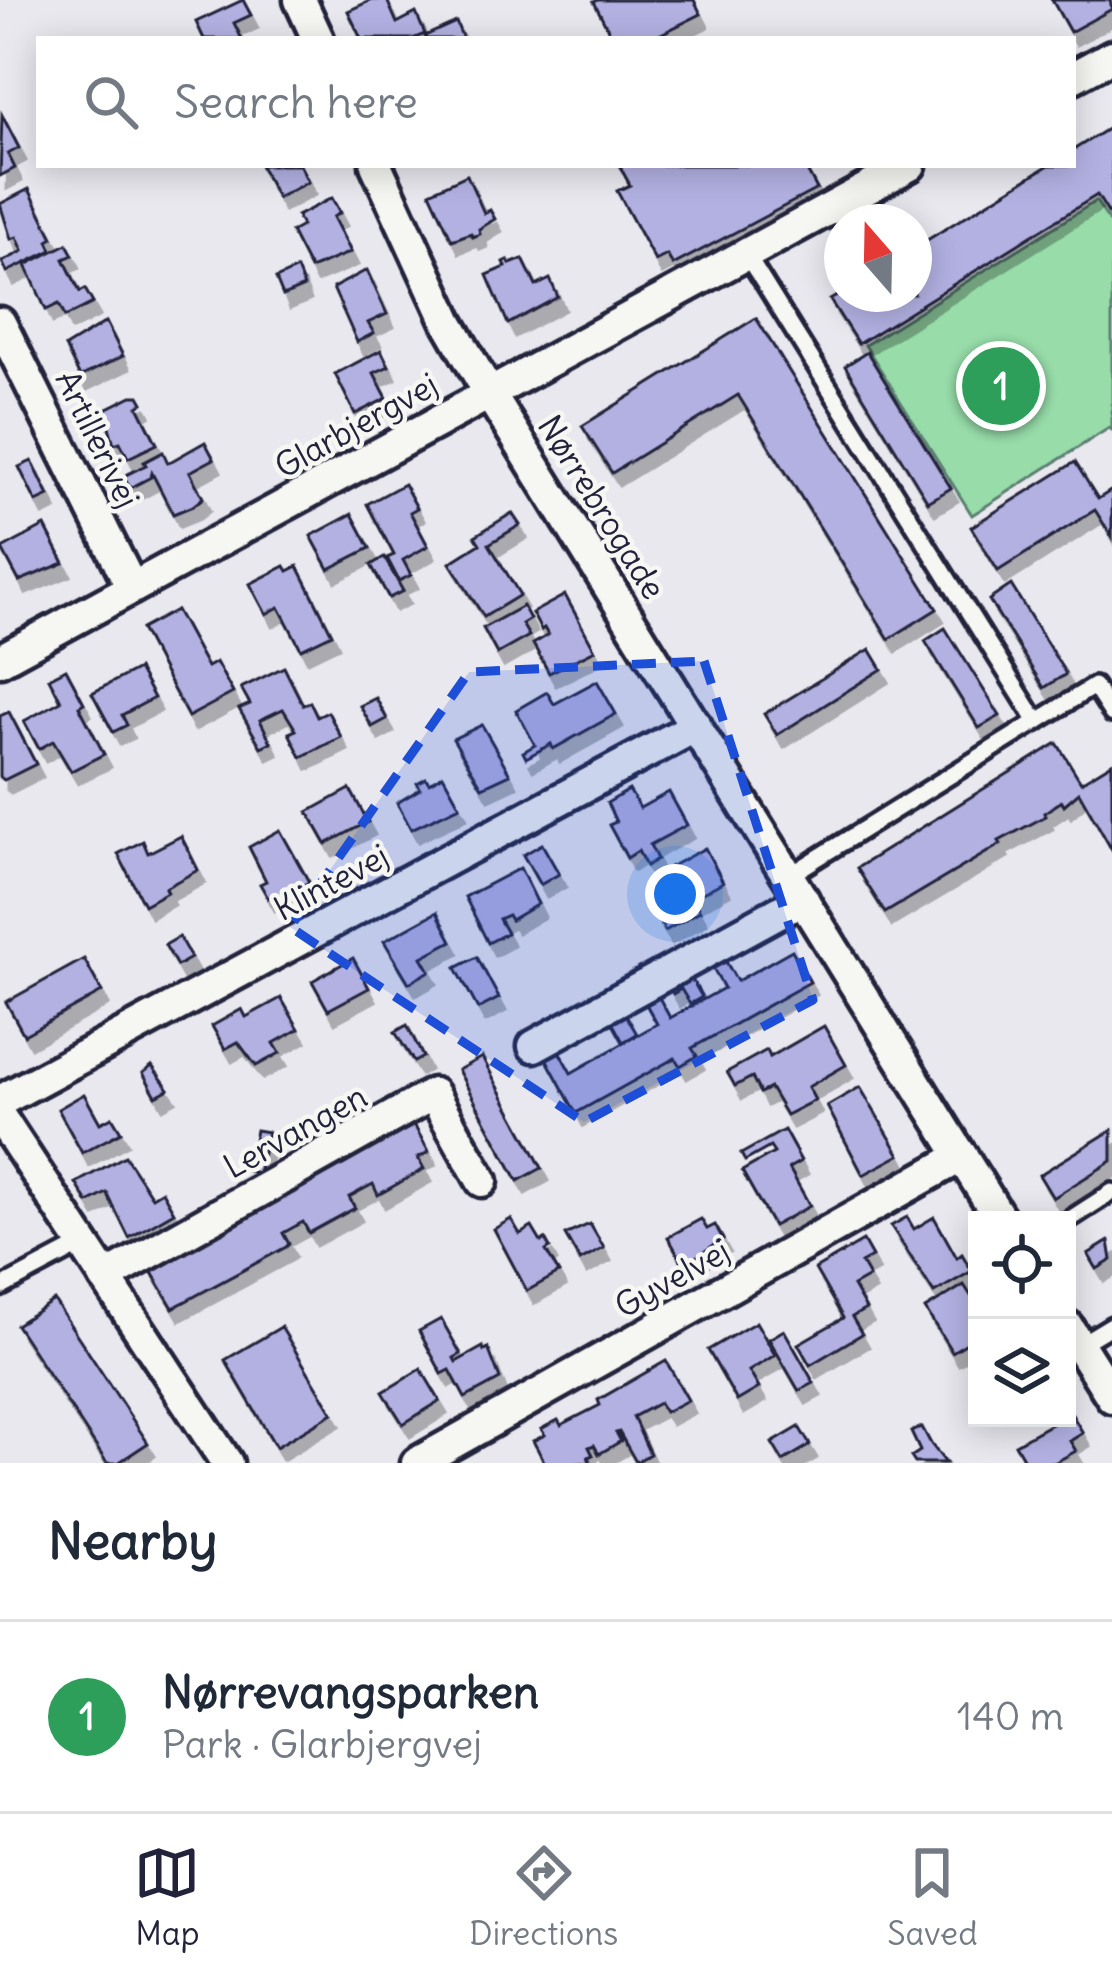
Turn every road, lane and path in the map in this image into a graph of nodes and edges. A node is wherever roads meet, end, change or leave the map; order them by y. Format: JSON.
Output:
{"nodes":[{"id":1,"x":300,"y":0,"type":"edge"},
{"id":2,"x":317,"y":36,"type":"edge"},
{"id":3,"x":1112,"y":56,"type":"edge"},
{"id":4,"x":1076,"y":75,"type":"edge"},
{"id":5,"x":377,"y":168,"type":"edge"},
{"id":6,"x":904,"y":168,"type":"edge"},
{"id":7,"x":746,"y":254,"type":"junction"},
{"id":8,"x":0,"y":323,"type":"edge"},
{"id":9,"x":489,"y":394,"type":"junction"},
{"id":10,"x":132,"y":588,"type":"junction"},
{"id":11,"x":0,"y":660,"type":"edge"},
{"id":12,"x":1112,"y":714,"type":"edge"},
{"id":13,"x":1037,"y":722,"type":"junction"},
{"id":14,"x":696,"y":726,"type":"junction"},
{"id":15,"x":795,"y":888,"type":"junction"},
{"id":16,"x":534,"y":1046,"type":"dead end"},
{"id":17,"x":0,"y":1102,"type":"edge"},
{"id":18,"x":0,"y":1117,"type":"edge"},
{"id":19,"x":962,"y":1156,"type":"junction"},
{"id":20,"x":482,"y":1181,"type":"dead end"},
{"id":21,"x":1112,"y":1192,"type":"edge"},
{"id":22,"x":996,"y":1211,"type":"edge"},
{"id":23,"x":1076,"y":1215,"type":"edge"},
{"id":24,"x":83,"y":1244,"type":"junction"},
{"id":25,"x":105,"y":1278,"type":"junction"},
{"id":26,"x":0,"y":1288,"type":"edge"},
{"id":27,"x":1112,"y":1325,"type":"edge"},
{"id":28,"x":1076,"y":1334,"type":"edge"},
{"id":29,"x":1076,"y":1340,"type":"edge"},
{"id":30,"x":1112,"y":1397,"type":"edge"},
{"id":31,"x":219,"y":1460,"type":"edge"},
{"id":32,"x":417,"y":1463,"type":"edge"}],
"edges":[{"from":1,"to":2,"type":"street"},
{"from":3,"to":4,"type":"street"},
{"from":5,"to":9,"type":"street","name":"Nørrebrogade"},
{"from":6,"to":7,"type":"street","name":"Glarbjergvej"},
{"from":7,"to":9,"type":"street","name":"Glarbjergvej"},
{"from":7,"to":13,"type":"lane"},
{"from":8,"to":10,"type":"street","name":"Artillerivej"},
{"from":9,"to":10,"type":"street","name":"Glarbjergvej"},
{"from":9,"to":14,"type":"street","name":"Nørrebrogade"},
{"from":10,"to":11,"type":"street","name":"Glarbjergvej"},
{"from":12,"to":13,"type":"lane"},
{"from":13,"to":15,"type":"lane"},
{"from":14,"to":15,"type":"street","name":"Nørrebrogade"},
{"from":14,"to":17,"type":"street","name":"Klintevej"},
{"from":15,"to":16,"type":"street"},
{"from":15,"to":19,"type":"street","name":"Nørrebrogade"},
{"from":18,"to":24,"type":"street"},
{"from":19,"to":22,"type":"street","name":"Nørrebrogade"},
{"from":19,"to":32,"type":"street","name":"Gyvelvej"},
{"from":20,"to":25,"type":"street","name":"Lervangen"},
{"from":21,"to":23,"type":"lane"},
{"from":24,"to":25,"type":"street"},
{"from":24,"to":26,"type":"lane"},
{"from":25,"to":31,"type":"street"},
{"from":27,"to":28,"type":"lane"},
{"from":29,"to":30,"type":"street"}]}
